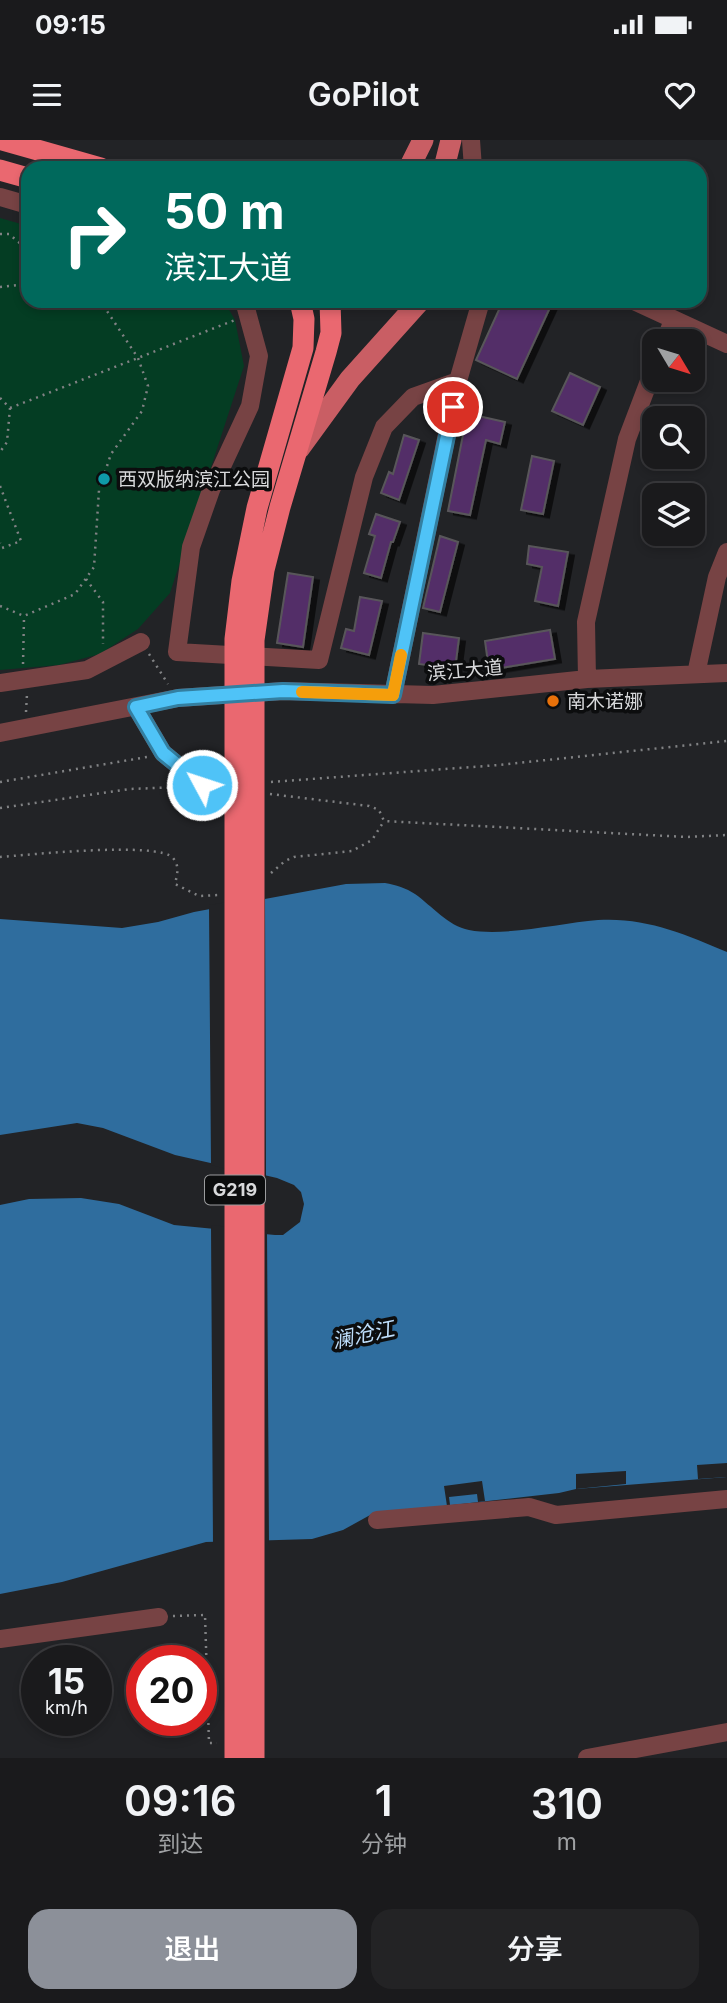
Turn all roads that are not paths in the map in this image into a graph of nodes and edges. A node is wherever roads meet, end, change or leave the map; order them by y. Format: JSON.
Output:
{"nodes":[{"id":1,"x":2,"y":140,"type":"edge"},
{"id":2,"x":423,"y":140,"type":"edge"},
{"id":3,"x":471,"y":140,"type":"edge"},
{"id":4,"x":76,"y":161,"type":"edge"},
{"id":5,"x":412,"y":161,"type":"edge"},
{"id":6,"x":472,"y":161,"type":"edge"},
{"id":7,"x":0,"y":170,"type":"edge"},
{"id":8,"x":21,"y":176,"type":"edge"},
{"id":9,"x":0,"y":197,"type":"edge"},
{"id":10,"x":21,"y":203,"type":"edge"},
{"id":11,"x":246,"y":308,"type":"edge"},
{"id":12,"x":301,"y":308,"type":"edge"},
{"id":13,"x":310,"y":308,"type":"edge"},
{"id":14,"x":330,"y":308,"type":"edge"},
{"id":15,"x":414,"y":308,"type":"edge"},
{"id":16,"x":479,"y":308,"type":"edge"},
{"id":17,"x":648,"y":308,"type":"edge"},
{"id":18,"x":673,"y":320,"type":"junction"},
{"id":19,"x":670,"y":329,"type":"edge"},
{"id":20,"x":304,"y":334,"type":"junction"},
{"id":21,"x":727,"y":344,"type":"edge"},
{"id":22,"x":458,"y":381,"type":"junction"},
{"id":23,"x":645,"y":392,"type":"edge"},
{"id":24,"x":294,"y":456,"type":"junction"},
{"id":25,"x":727,"y":552,"type":"edge"},
{"id":26,"x":244,"y":640,"type":"junction"},
{"id":27,"x":141,"y":642,"type":"road end"},
{"id":28,"x":727,"y":673,"type":"edge"},
{"id":29,"x":696,"y":674,"type":"junction"},
{"id":30,"x":587,"y":679,"type":"junction"},
{"id":31,"x":0,"y":683,"type":"edge"},
{"id":32,"x":393,"y":695,"type":"junction"},
{"id":33,"x":136,"y":707,"type":"junction"},
{"id":34,"x":0,"y":733,"type":"edge"},
{"id":35,"x":202,"y":785,"type":"road end"},
{"id":36,"x":727,"y":1499,"type":"edge"},
{"id":37,"x":377,"y":1520,"type":"dead end"},
{"id":38,"x":159,"y":1617,"type":"road end"},
{"id":39,"x":0,"y":1639,"type":"edge"},
{"id":40,"x":727,"y":1732,"type":"edge"},
{"id":41,"x":243,"y":1748,"type":"edge"},
{"id":42,"x":587,"y":1758,"type":"edge"}],
"edges":[{"from":1,"to":4,"type":"highway"},
{"from":2,"to":5,"type":"main road"},
{"from":3,"to":6,"type":"street"},
{"from":7,"to":8,"type":"highway"},
{"from":9,"to":10,"type":"street"},
{"from":11,"to":22,"type":"street"},
{"from":12,"to":20,"type":"highway","number":"G219"},
{"from":13,"to":20,"type":"main road"},
{"from":14,"to":24,"type":"highway","number":"G219"},
{"from":15,"to":24,"type":"main road"},
{"from":16,"to":22,"type":"street"},
{"from":17,"to":18,"type":"street"},
{"from":18,"to":19,"type":"street"},
{"from":18,"to":21,"type":"street"},
{"from":20,"to":26,"type":"highway","number":"G219"},
{"from":22,"to":32,"type":"street"},
{"from":23,"to":30,"type":"street"},
{"from":24,"to":26,"type":"highway","number":"G219"},
{"from":25,"to":29,"type":"street"},
{"from":26,"to":41,"type":"highway","number":"G219"},
{"from":27,"to":31,"type":"street"},
{"from":28,"to":29,"type":"street","name":"滨江大道"},
{"from":29,"to":30,"type":"street","name":"滨江大道"},
{"from":30,"to":32,"type":"street","name":"滨江大道"},
{"from":32,"to":33,"type":"street","name":"滨江大道"},
{"from":33,"to":34,"type":"street","name":"滨江大道"},
{"from":33,"to":35,"type":"street"},
{"from":36,"to":37,"type":"street"},
{"from":38,"to":39,"type":"street"},
{"from":40,"to":42,"type":"street"}]}
